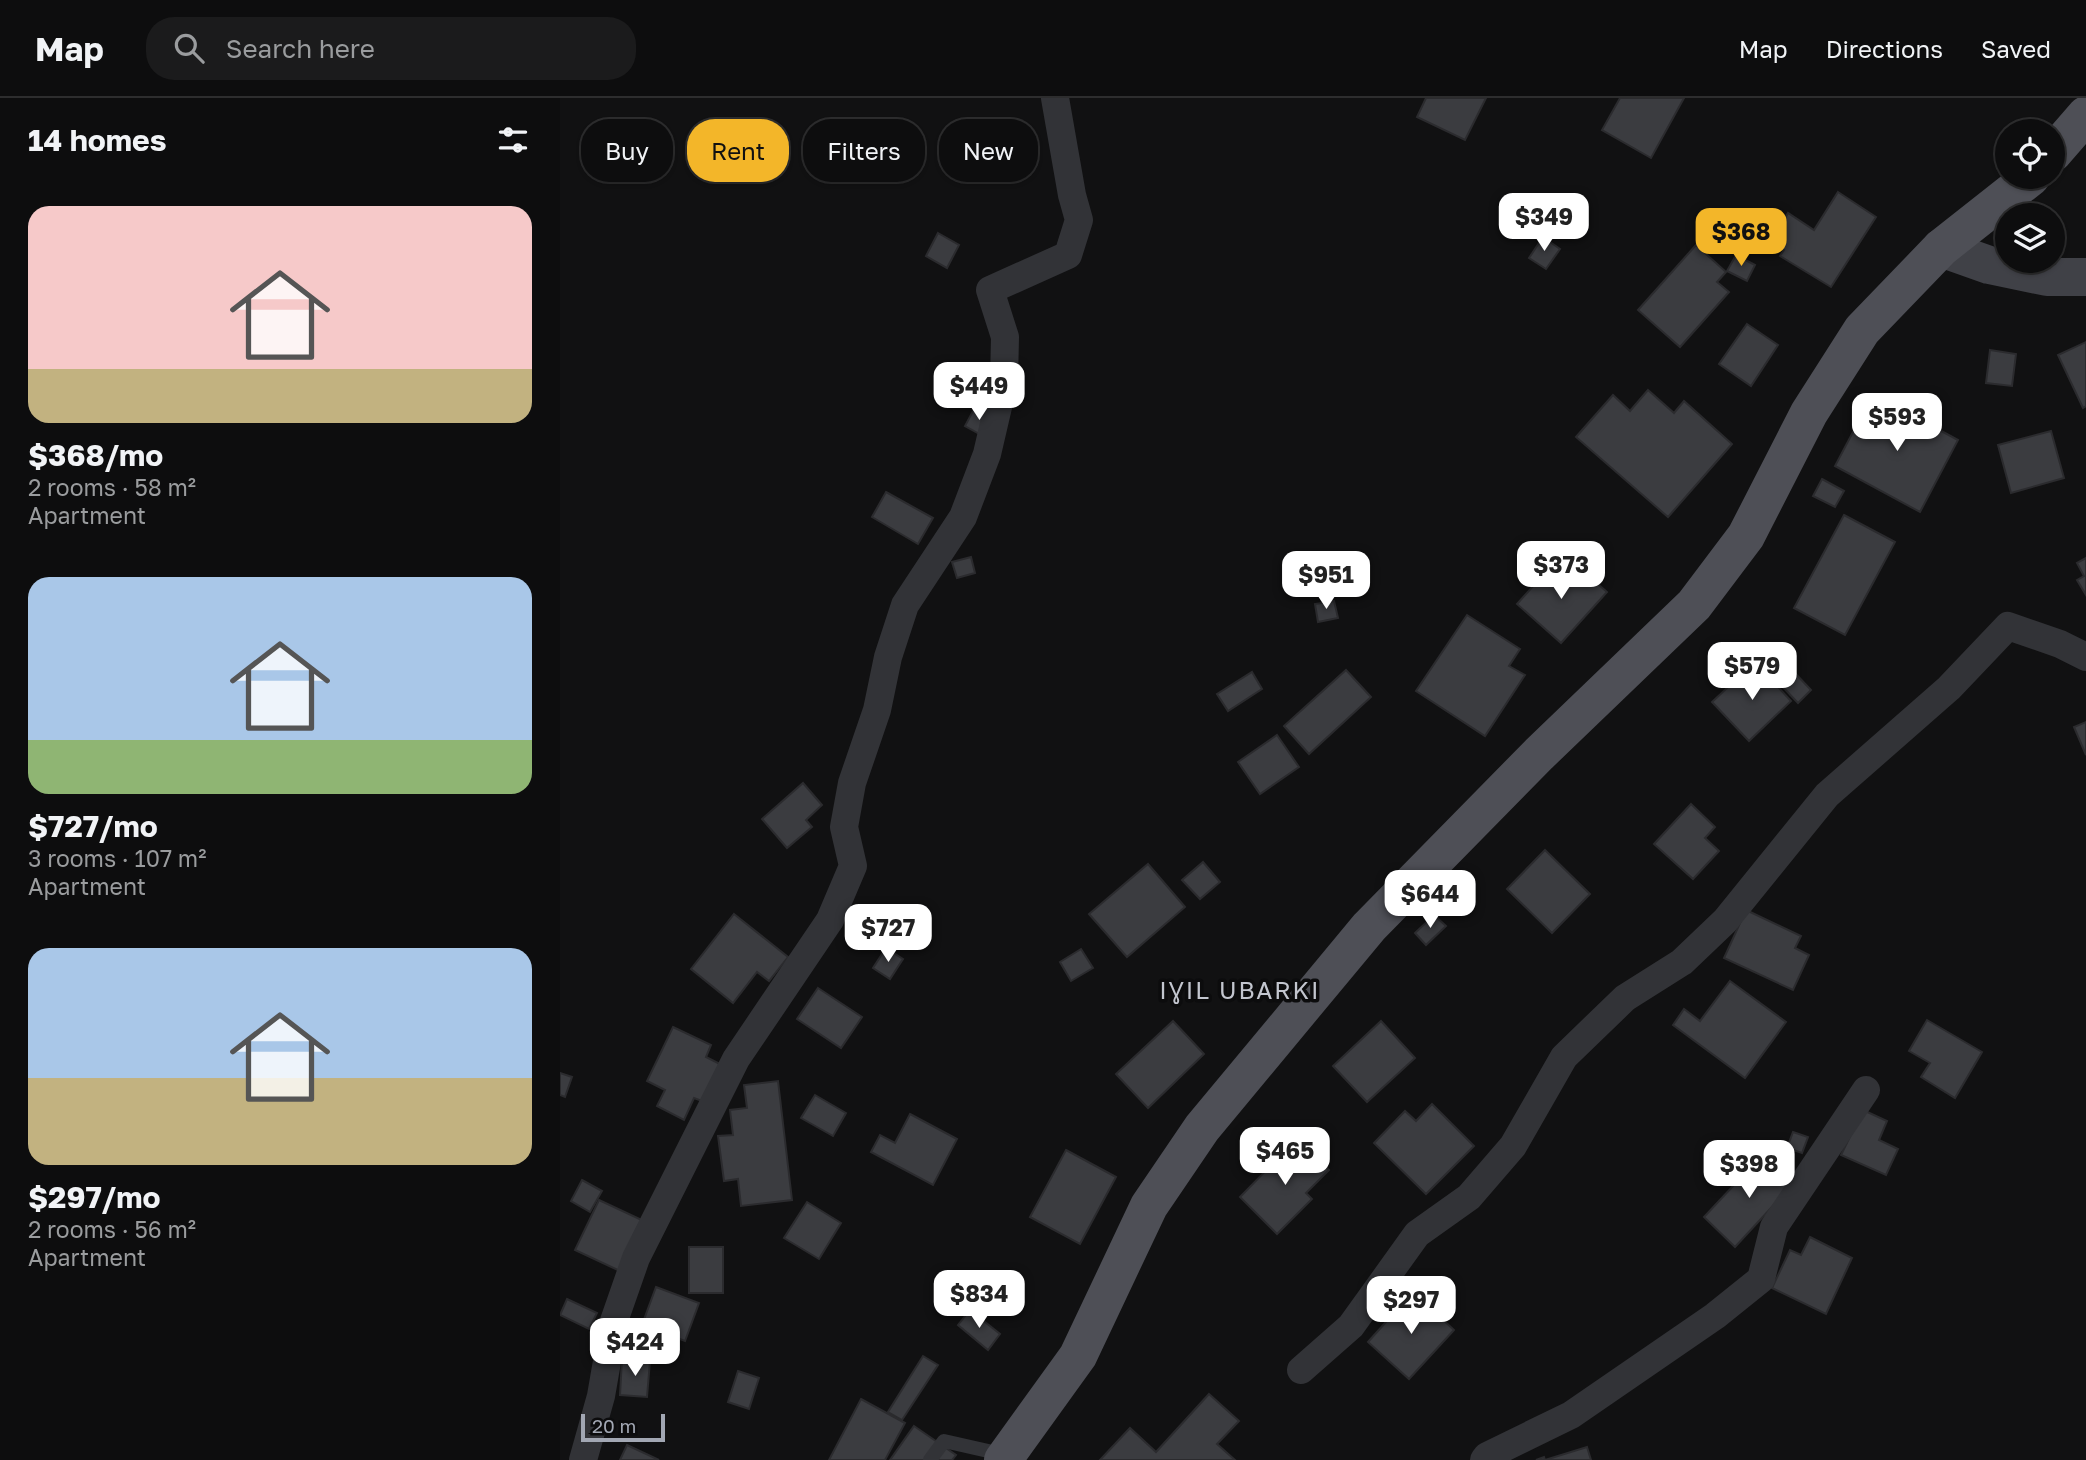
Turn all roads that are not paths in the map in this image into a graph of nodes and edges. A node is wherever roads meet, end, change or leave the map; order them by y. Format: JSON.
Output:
{"nodes":[{"id":1,"x":1055,"y":98,"type":"edge"},
{"id":2,"x":2086,"y":115,"type":"edge"},
{"id":3,"x":2065,"y":139,"type":"edge"},
{"id":4,"x":2016,"y":189,"type":"edge"},
{"id":5,"x":1941,"y":248,"type":"junction"},
{"id":6,"x":2086,"y":277,"type":"edge"},
{"id":7,"x":2086,"y":657,"type":"edge"},
{"id":8,"x":1866,"y":1090,"type":"dead end"},
{"id":9,"x":1301,"y":1370,"type":"dead end"},
{"id":10,"x":1005,"y":1458,"type":"edge"},
{"id":11,"x":583,"y":1460,"type":"edge"},
{"id":12,"x":930,"y":1460,"type":"edge"},
{"id":13,"x":1484,"y":1460,"type":"edge"}],
"edges":[{"from":1,"to":11,"type":"street"},
{"from":2,"to":3,"type":"main road"},
{"from":4,"to":5,"type":"main road"},
{"from":5,"to":6,"type":"street"},
{"from":5,"to":10,"type":"main road"},
{"from":7,"to":9,"type":"street"},
{"from":8,"to":13,"type":"street"},
{"from":10,"to":12,"type":"lane"}]}
